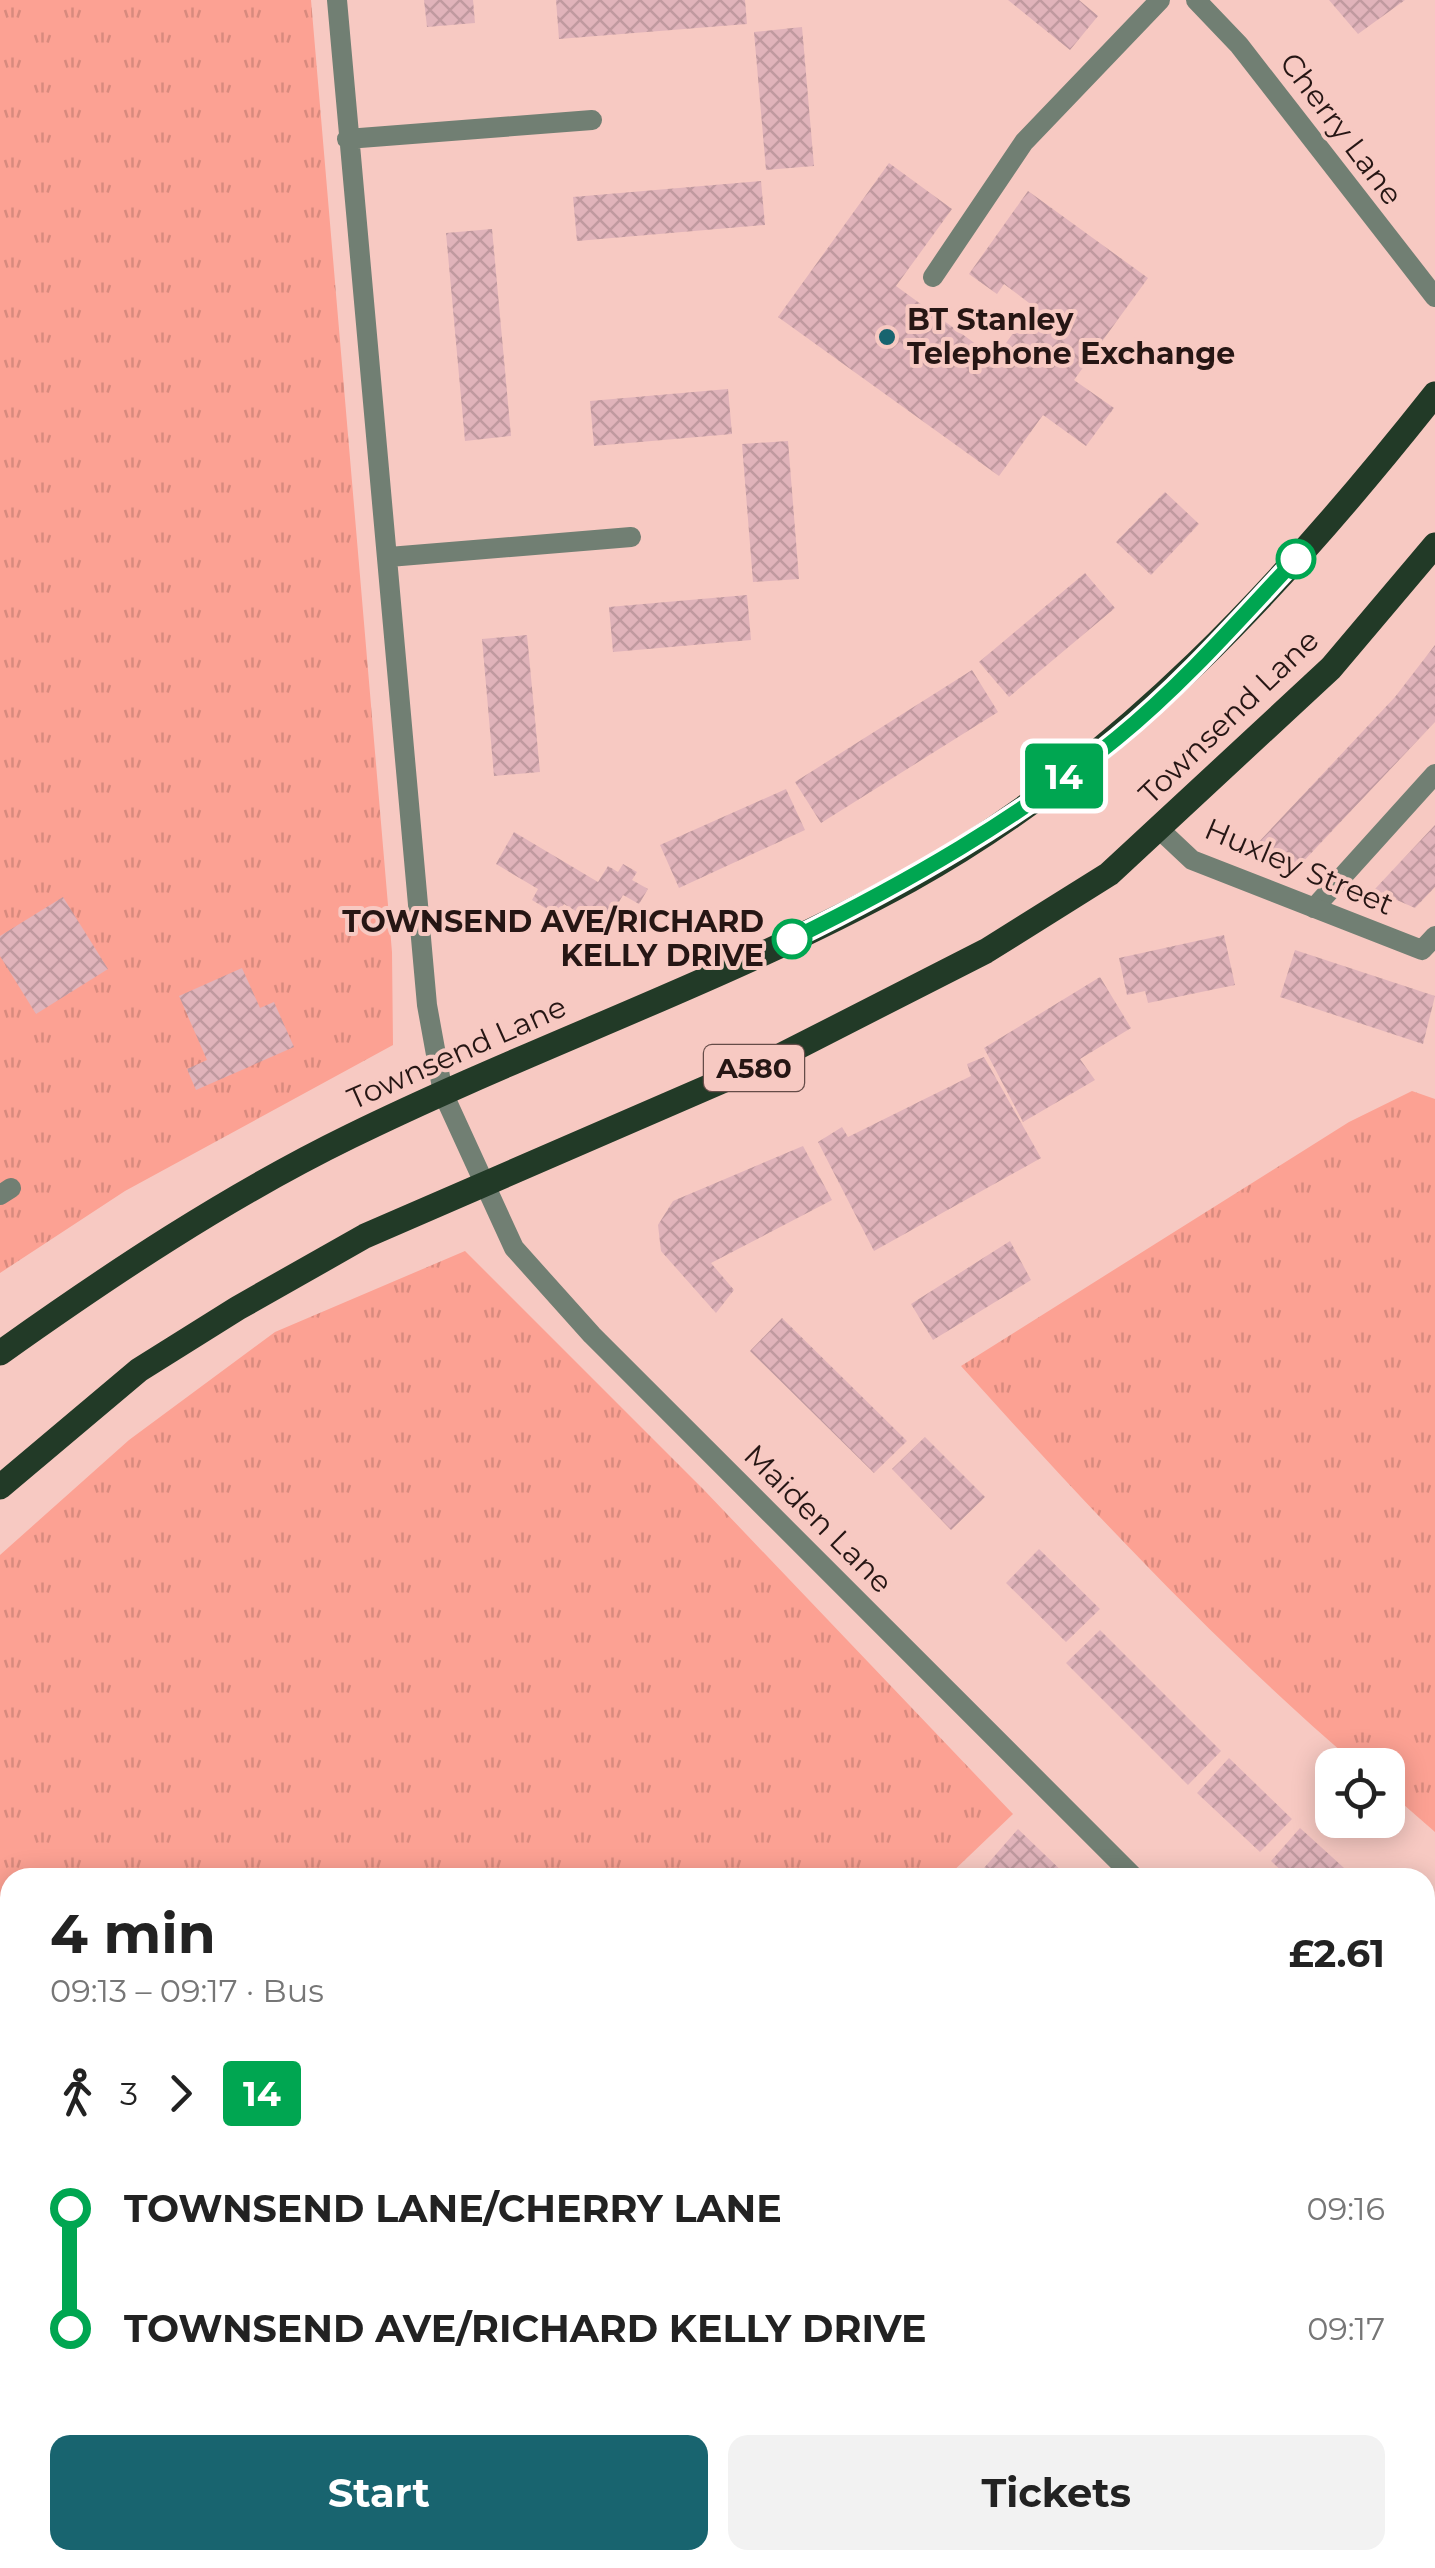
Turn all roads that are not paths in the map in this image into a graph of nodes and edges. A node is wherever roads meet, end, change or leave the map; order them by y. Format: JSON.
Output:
{"nodes":[{"id":1,"x":337,"y":0,"type":"edge"},
{"id":2,"x":1160,"y":0,"type":"edge"},
{"id":3,"x":1196,"y":0,"type":"edge"},
{"id":4,"x":592,"y":120,"type":"dead end"},
{"id":5,"x":348,"y":139,"type":"junction"},
{"id":6,"x":932,"y":277,"type":"dead end"},
{"id":7,"x":1435,"y":298,"type":"edge"},
{"id":8,"x":1435,"y":394,"type":"edge"},
{"id":9,"x":631,"y":537,"type":"dead end"},
{"id":10,"x":1435,"y":545,"type":"edge"},
{"id":11,"x":389,"y":556,"type":"junction"},
{"id":12,"x":1435,"y":774,"type":"edge"},
{"id":13,"x":1159,"y":829,"type":"junction"},
{"id":14,"x":1314,"y":908,"type":"junction"},
{"id":15,"x":1429,"y":943,"type":"edge"},
{"id":16,"x":443,"y":1093,"type":"junction"},
{"id":17,"x":484,"y":1183,"type":"junction"},
{"id":18,"x":0,"y":1353,"type":"edge"},
{"id":19,"x":0,"y":1487,"type":"edge"},
{"id":20,"x":1125,"y":1868,"type":"edge"}],
"edges":[{"from":1,"to":5,"type":"street","name":"Maiden Lane"},
{"from":2,"to":6,"type":"street"},
{"from":3,"to":7,"type":"street","name":"Cherry Lane"},
{"from":4,"to":5,"type":"street"},
{"from":5,"to":11,"type":"street","name":"Maiden Lane"},
{"from":8,"to":16,"type":"main road","name":"Townsend Lane"},
{"from":9,"to":11,"type":"street"},
{"from":10,"to":13,"type":"main road","name":"Townsend Lane","number":"A580"},
{"from":11,"to":16,"type":"street","name":"Maiden Lane"},
{"from":12,"to":14,"type":"street"},
{"from":13,"to":14,"type":"street","name":"Huxley Street"},
{"from":13,"to":17,"type":"main road","name":"Townsend Lane","number":"A580"},
{"from":14,"to":15,"type":"street","name":"Huxley Street"},
{"from":16,"to":17,"type":"street","name":"Maiden Lane"},
{"from":16,"to":18,"type":"main road","name":"Townsend Lane"},
{"from":17,"to":19,"type":"main road","name":"Townsend Lane","number":"A580"},
{"from":17,"to":20,"type":"street","name":"Maiden Lane"}]}
